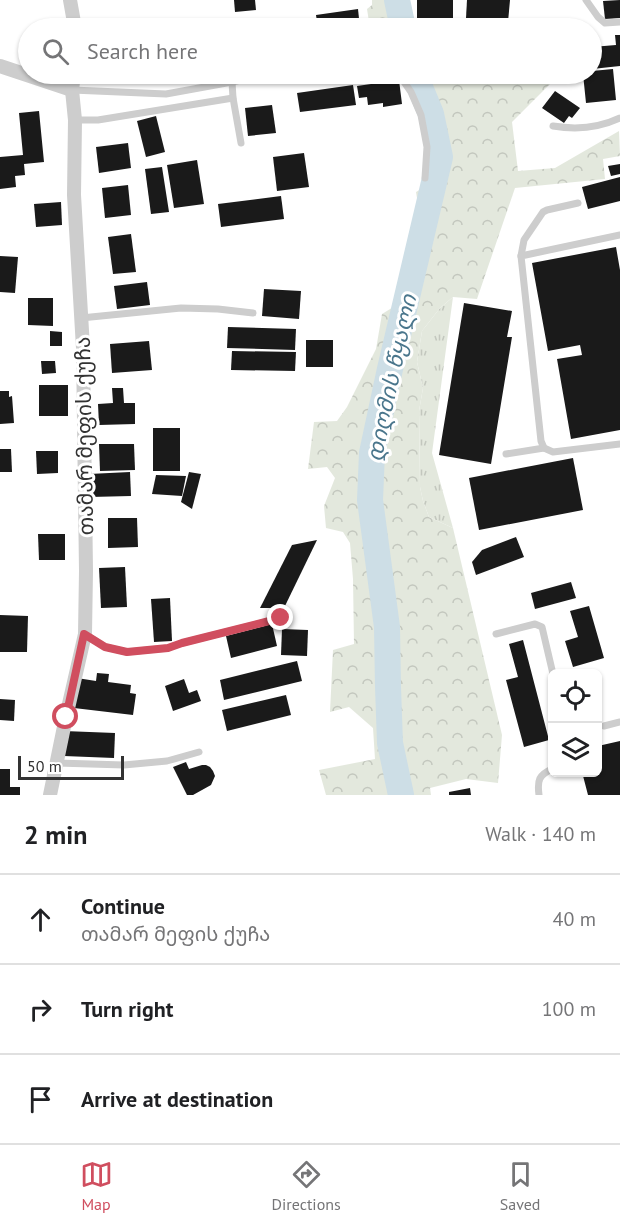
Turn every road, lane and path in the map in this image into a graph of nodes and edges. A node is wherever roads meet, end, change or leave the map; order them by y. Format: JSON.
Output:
{"nodes":[{"id":1,"x":70,"y":0,"type":"edge"},
{"id":2,"x":586,"y":0,"type":"edge"},
{"id":3,"x":73,"y":18,"type":"edge"},
{"id":4,"x":599,"y":18,"type":"edge"},
{"id":5,"x":602,"y":20,"type":"edge"},
{"id":6,"x":620,"y":22,"type":"edge"},
{"id":7,"x":0,"y":66,"type":"edge"},
{"id":8,"x":18,"y":72,"type":"edge"},
{"id":9,"x":54,"y":84,"type":"edge"},
{"id":10,"x":73,"y":84,"type":"edge"},
{"id":11,"x":221,"y":84,"type":"edge"},
{"id":12,"x":232,"y":84,"type":"edge"},
{"id":13,"x":405,"y":84,"type":"edge"},
{"id":14,"x":72,"y":90,"type":"junction"},
{"id":15,"x":233,"y":98,"type":"junction"},
{"id":16,"x":620,"y":118,"type":"edge"},
{"id":17,"x":75,"y":120,"type":"junction"},
{"id":18,"x":553,"y":126,"type":"dead end"},
{"id":19,"x":241,"y":143,"type":"dead end"},
{"id":20,"x":424,"y":178,"type":"dead end"},
{"id":21,"x":578,"y":203,"type":"dead end"},
{"id":22,"x":620,"y":235,"type":"edge"},
{"id":23,"x":520,"y":256,"type":"junction"},
{"id":24,"x":253,"y":313,"type":"dead end"},
{"id":25,"x":81,"y":318,"type":"junction"},
{"id":26,"x":620,"y":444,"type":"edge"},
{"id":27,"x":544,"y":448,"type":"junction"},
{"id":28,"x":506,"y":454,"type":"dead end"},
{"id":29,"x":281,"y":618,"type":"dead end"},
{"id":30,"x":84,"y":634,"type":"junction"},
{"id":31,"x":496,"y":634,"type":"dead end"},
{"id":32,"x":552,"y":669,"type":"edge"},
{"id":33,"x":620,"y":722,"type":"edge"},
{"id":34,"x":604,"y":726,"type":"dead end"},
{"id":35,"x":199,"y":752,"type":"dead end"},
{"id":36,"x":57,"y":763,"type":"junction"},
{"id":37,"x":548,"y":771,"type":"edge"},
{"id":38,"x":50,"y":795,"type":"edge"},
{"id":39,"x":539,"y":795,"type":"edge"}],
"edges":[{"from":1,"to":3,"type":"street"},
{"from":2,"to":4,"type":"lane"},
{"from":5,"to":6,"type":"lane"},
{"from":7,"to":8,"type":"street"},
{"from":9,"to":14,"type":"street"},
{"from":10,"to":14,"type":"street","name":"თამარ მეფის ქუჩა"},
{"from":11,"to":14,"type":"lane"},
{"from":12,"to":15,"type":"lane"},
{"from":13,"to":20,"type":"lane"},
{"from":14,"to":17,"type":"street","name":"თამარ მეფის ქუჩა"},
{"from":15,"to":17,"type":"lane"},
{"from":15,"to":19,"type":"lane"},
{"from":16,"to":18,"type":"lane"},
{"from":17,"to":25,"type":"street","name":"თამარ მეფის ქუჩა"},
{"from":21,"to":23,"type":"lane"},
{"from":22,"to":23,"type":"lane"},
{"from":23,"to":27,"type":"lane"},
{"from":24,"to":25,"type":"lane"},
{"from":25,"to":30,"type":"street","name":"თამარ მეფის ქუჩა"},
{"from":26,"to":27,"type":"lane"},
{"from":27,"to":28,"type":"lane"},
{"from":29,"to":30,"type":"lane"},
{"from":30,"to":36,"type":"street","name":"თამარ მეფის ქუჩა"},
{"from":31,"to":32,"type":"lane"},
{"from":33,"to":34,"type":"lane"},
{"from":35,"to":36,"type":"lane"},
{"from":36,"to":38,"type":"street","name":"თამარ მეფის ქუჩა"},
{"from":37,"to":39,"type":"lane"}]}
